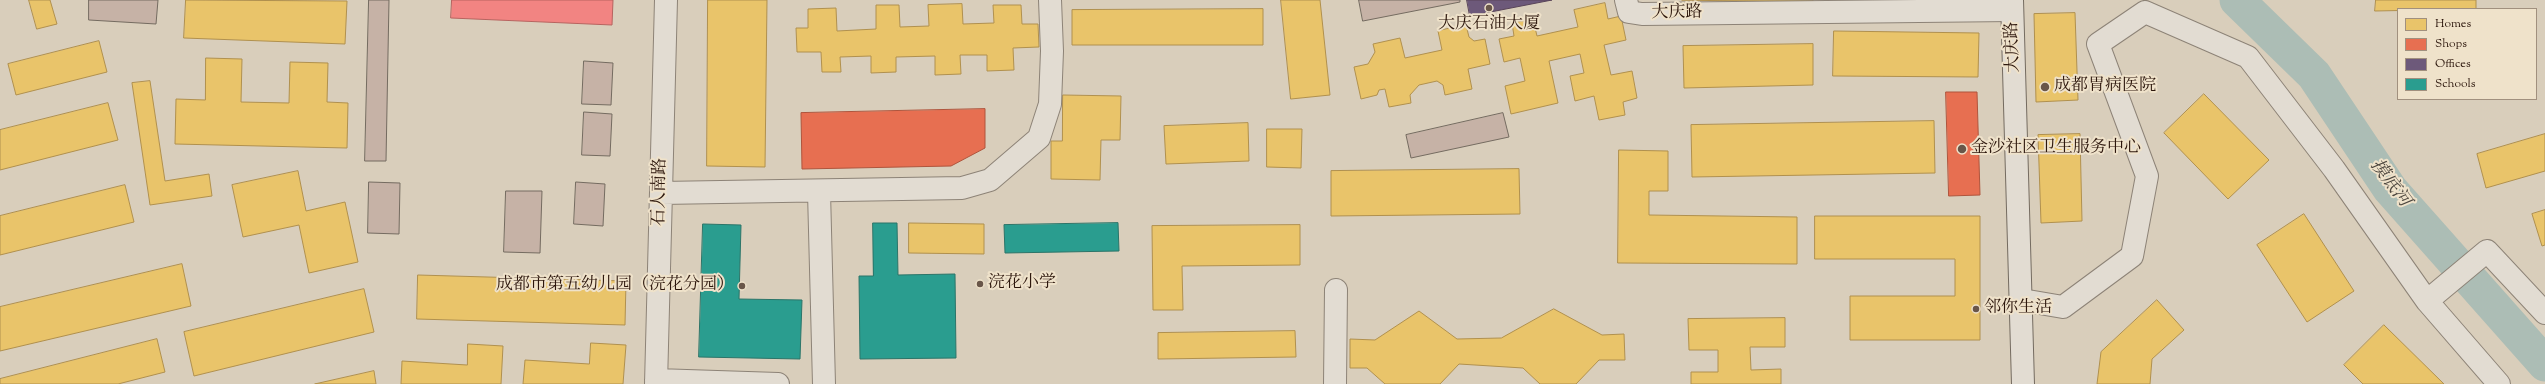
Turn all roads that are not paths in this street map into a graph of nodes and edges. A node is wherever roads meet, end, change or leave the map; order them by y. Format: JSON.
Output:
{"nodes":[{"id":1,"x":666,"y":0,"type":"edge"},
{"id":2,"x":1050,"y":0,"type":"edge"},
{"id":3,"x":1626,"y":0,"type":"edge"},
{"id":4,"x":2012,"y":5,"type":"edge"},
{"id":5,"x":661,"y":192,"type":"junction"},
{"id":6,"x":819,"y":192,"type":"junction"},
{"id":7,"x":1336,"y":290,"type":"dead end"},
{"id":8,"x":2022,"y":300,"type":"junction"},
{"id":9,"x":2427,"y":300,"type":"junction"},
{"id":10,"x":2545,"y":313,"type":"edge"},
{"id":11,"x":656,"y":382,"type":"edge"},
{"id":12,"x":778,"y":384,"type":"edge"},
{"id":13,"x":824,"y":384,"type":"edge"},
{"id":14,"x":1335,"y":384,"type":"edge"},
{"id":15,"x":2023,"y":384,"type":"edge"},
{"id":16,"x":2499,"y":384,"type":"edge"}],
"edges":[{"from":1,"to":5,"type":"street","name":"石人南路"},
{"from":2,"to":6,"type":"street"},
{"from":3,"to":4,"type":"street","name":"大庆路"},
{"from":4,"to":8,"type":"street","name":"大庆路"},
{"from":5,"to":6,"type":"street"},
{"from":5,"to":11,"type":"street","name":"石人南路"},
{"from":6,"to":13,"type":"street"},
{"from":7,"to":14,"type":"street"},
{"from":8,"to":9,"type":"street"},
{"from":8,"to":15,"type":"street","name":"大庆路"},
{"from":9,"to":10,"type":"street"},
{"from":9,"to":16,"type":"street"},
{"from":11,"to":12,"type":"street"}]}
